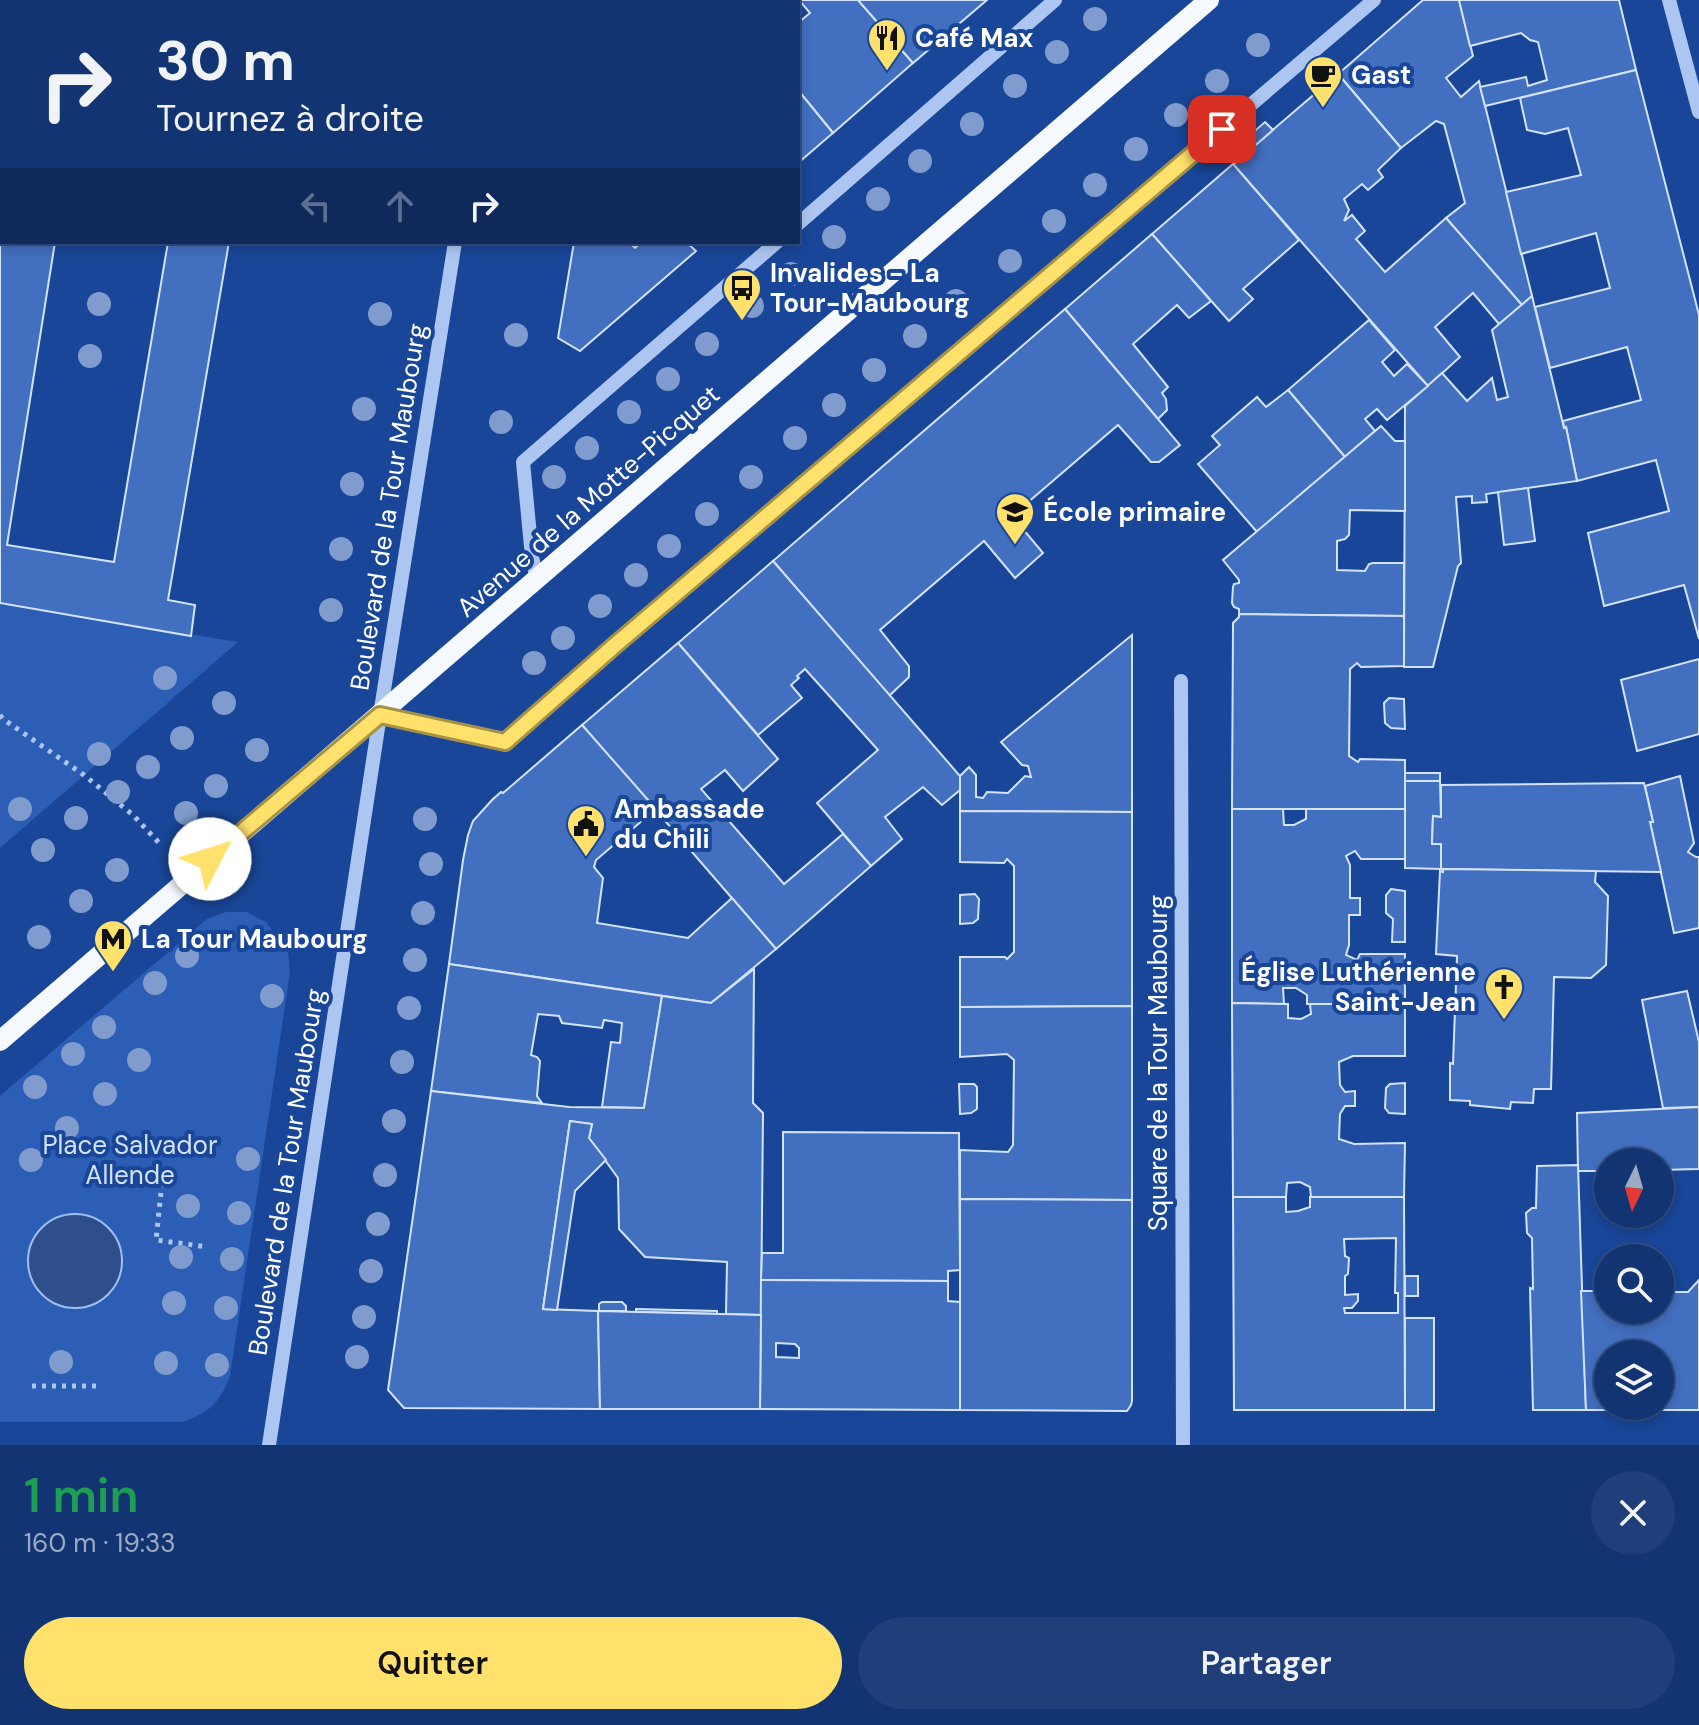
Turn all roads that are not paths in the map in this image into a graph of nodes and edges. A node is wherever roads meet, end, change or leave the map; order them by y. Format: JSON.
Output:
{"nodes":[{"id":1,"x":1055,"y":0,"type":"edge"},
{"id":2,"x":1209,"y":0,"type":"edge"},
{"id":3,"x":1374,"y":0,"type":"edge"},
{"id":4,"x":1669,"y":0,"type":"edge"},
{"id":5,"x":1699,"y":112,"type":"edge"},
{"id":6,"x":800,"y":222,"type":"edge"},
{"id":7,"x":455,"y":244,"type":"edge"},
{"id":8,"x":775,"y":244,"type":"edge"},
{"id":9,"x":537,"y":580,"type":"junction"},
{"id":10,"x":1181,"y":681,"type":"dead end"},
{"id":11,"x":380,"y":715,"type":"junction"},
{"id":12,"x":0,"y":1041,"type":"edge"},
{"id":13,"x":269,"y":1445,"type":"edge"},
{"id":14,"x":1183,"y":1445,"type":"edge"}],
"edges":[{"from":1,"to":6,"type":"street"},
{"from":2,"to":9,"type":"main road","name":"Avenue de la Motte-Picquet"},
{"from":3,"to":11,"type":"street"},
{"from":4,"to":5,"type":"street"},
{"from":7,"to":11,"type":"street","name":"Boulevard de la Tour Maubourg"},
{"from":8,"to":9,"type":"street"},
{"from":9,"to":11,"type":"main road","name":"Avenue de la Motte-Picquet"},
{"from":10,"to":14,"type":"street","name":"Square de la Tour Maubourg"},
{"from":11,"to":12,"type":"main road","name":"Avenue de la Motte-Picquet"},
{"from":11,"to":13,"type":"street","name":"Boulevard de la Tour Maubourg"}]}
